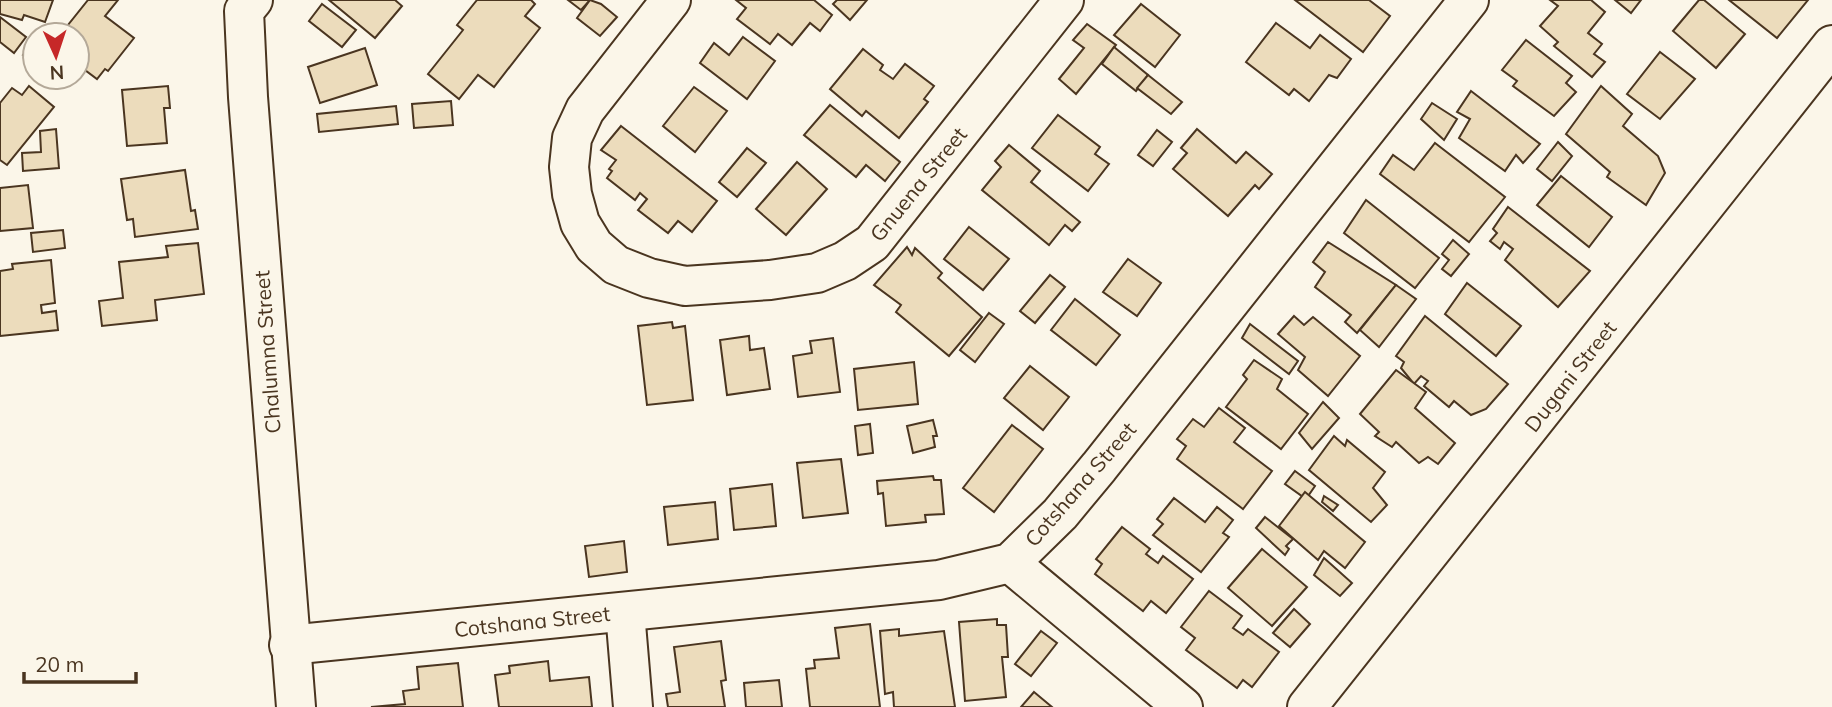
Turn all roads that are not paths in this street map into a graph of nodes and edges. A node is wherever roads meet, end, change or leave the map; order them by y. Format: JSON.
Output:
{"nodes":[{"id":1,"x":671,"y":0,"type":"edge"},
{"id":2,"x":1064,"y":0,"type":"edge"},
{"id":3,"x":1461,"y":3,"type":"edge"},
{"id":4,"x":242,"y":4,"type":"edge"},
{"id":5,"x":1832,"y":45,"type":"edge"},
{"id":6,"x":1010,"y":564,"type":"junction"},
{"id":7,"x":625,"y":612,"type":"junction"},
{"id":8,"x":289,"y":645,"type":"junction"},
{"id":9,"x":296,"y":707,"type":"edge"},
{"id":10,"x":633,"y":707,"type":"edge"},
{"id":11,"x":1183,"y":707,"type":"edge"},
{"id":12,"x":1307,"y":707,"type":"edge"}],
"edges":[{"from":1,"to":2,"type":"street","name":"Gnuena Street"},
{"from":3,"to":6,"type":"street","name":"Cotshana Street"},
{"from":4,"to":8,"type":"street","name":"Chalumna Street"},
{"from":5,"to":12,"type":"street","name":"Dugani Street"},
{"from":6,"to":7,"type":"street","name":"Cotshana Street"},
{"from":6,"to":11,"type":"street"},
{"from":7,"to":8,"type":"street","name":"Cotshana Street"},
{"from":7,"to":10,"type":"street"},
{"from":8,"to":9,"type":"street","name":"Chalumna Street"}]}
